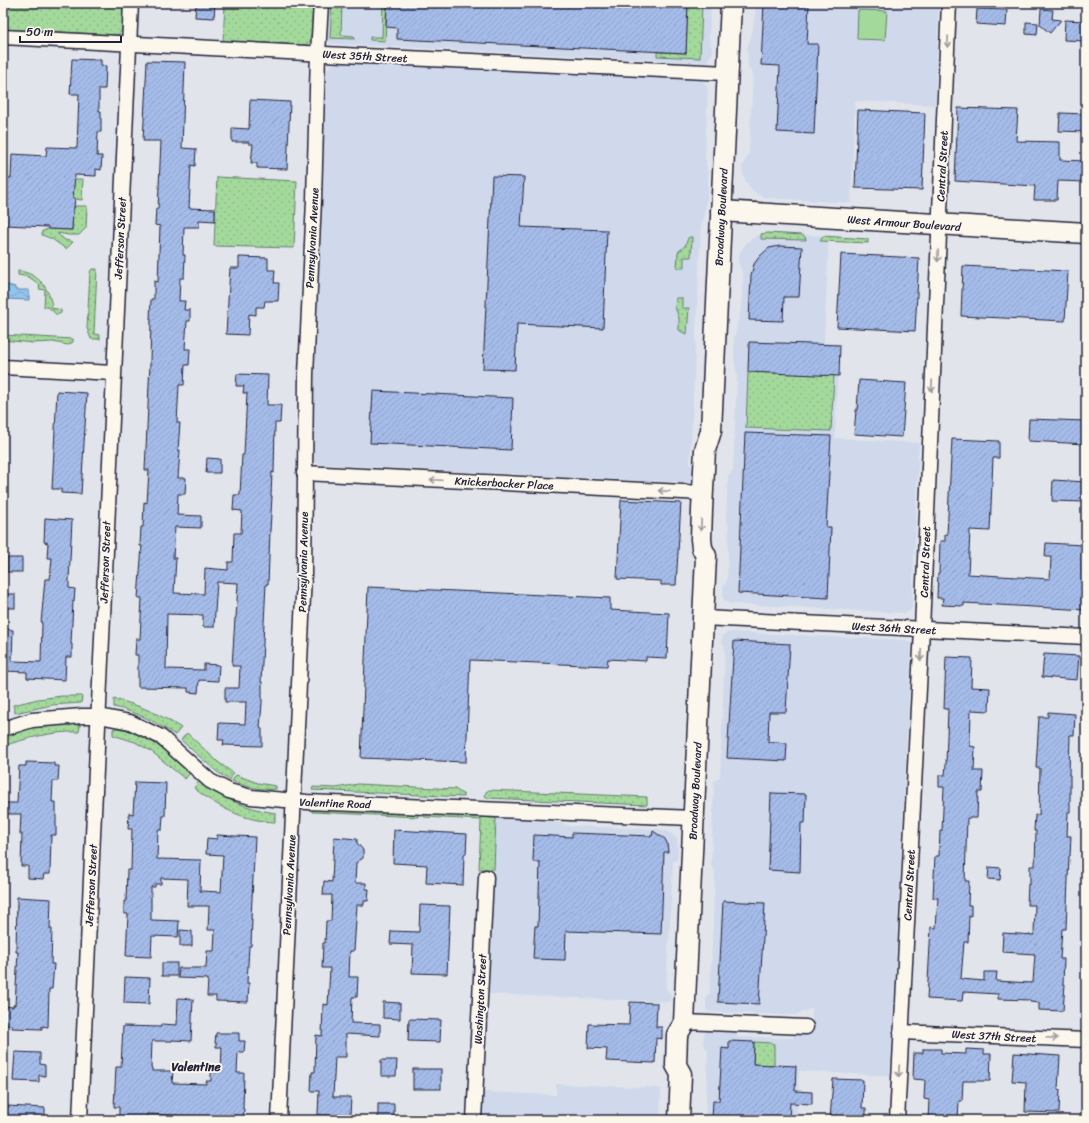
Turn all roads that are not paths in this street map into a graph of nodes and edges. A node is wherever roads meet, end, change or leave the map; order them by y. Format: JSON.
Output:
{"nodes":[{"id":1,"x":131,"y":3,"type":"edge"},
{"id":2,"x":321,"y":3,"type":"edge"},
{"id":3,"x":730,"y":3,"type":"edge"},
{"id":4,"x":949,"y":3,"type":"edge"},
{"id":5,"x":3,"y":37,"type":"edge"},
{"id":6,"x":129,"y":44,"type":"junction"},
{"id":7,"x":318,"y":54,"type":"junction"},
{"id":8,"x":727,"y":73,"type":"junction"},
{"id":9,"x":721,"y":211,"type":"junction"},
{"id":10,"x":939,"y":225,"type":"junction"},
{"id":11,"x":1086,"y":233,"type":"edge"},
{"id":12,"x":3,"y":367,"type":"edge"},
{"id":13,"x":113,"y":373,"type":"junction"},
{"id":14,"x":711,"y":431,"type":"junction"},
{"id":15,"x":304,"y":473,"type":"junction"},
{"id":16,"x":703,"y":493,"type":"junction"},
{"id":17,"x":706,"y":556,"type":"junction"},
{"id":18,"x":703,"y":618,"type":"junction"},
{"id":19,"x":922,"y":629,"type":"junction"},
{"id":20,"x":1086,"y":637,"type":"edge"},
{"id":21,"x":99,"y":716,"type":"junction"},
{"id":22,"x":3,"y":729,"type":"edge"},
{"id":23,"x":293,"y":801,"type":"junction"},
{"id":24,"x":693,"y":818,"type":"junction"},
{"id":25,"x":486,"y":877,"type":"dead end"},
{"id":26,"x":684,"y":1024,"type":"junction"},
{"id":27,"x":806,"y":1027,"type":"dead end"},
{"id":28,"x":901,"y":1032,"type":"junction"},
{"id":29,"x":1086,"y":1040,"type":"edge"},
{"id":30,"x":80,"y":1120,"type":"edge"},
{"id":31,"x":279,"y":1120,"type":"edge"},
{"id":32,"x":474,"y":1120,"type":"edge"},
{"id":33,"x":679,"y":1120,"type":"edge"},
{"id":34,"x":897,"y":1120,"type":"edge"}],
"edges":[{"from":1,"to":6,"type":"street","name":"Jefferson Street"},
{"from":2,"to":7,"type":"street","name":"Pennsylvania Avenue"},
{"from":3,"to":8,"type":"main road","name":"Broadway Boulevard"},
{"from":4,"to":10,"type":"street","name":"Central Street","one_way":true},
{"from":5,"to":6,"type":"street","name":"West 35th Street"},
{"from":6,"to":7,"type":"street","name":"West 35th Street"},
{"from":6,"to":13,"type":"street","name":"Jefferson Street"},
{"from":7,"to":8,"type":"street","name":"West 35th Street"},
{"from":7,"to":15,"type":"street","name":"Pennsylvania Avenue"},
{"from":8,"to":9,"type":"main road","name":"Broadway Boulevard"},
{"from":9,"to":10,"type":"main road","name":"West Armour Boulevard"},
{"from":9,"to":14,"type":"main road","name":"Broadway Boulevard"},
{"from":10,"to":11,"type":"main road","name":"West Armour Boulevard"},
{"from":10,"to":19,"type":"street","name":"Central Street","one_way":true},
{"from":12,"to":13,"type":"street"},
{"from":13,"to":21,"type":"street","name":"Jefferson Street"},
{"from":14,"to":16,"type":"main road","name":"Broadway Boulevard"},
{"from":14,"to":17,"type":"main road","name":"Broadway Boulevard"},
{"from":16,"to":15,"type":"street","name":"Knickerbocker Place","one_way":true},
{"from":15,"to":23,"type":"street","name":"Pennsylvania Avenue"},
{"from":16,"to":17,"type":"main road","name":"Broadway Boulevard","one_way":true},
{"from":17,"to":18,"type":"main road","name":"Broadway Boulevard"},
{"from":18,"to":19,"type":"street","name":"West 36th Street"},
{"from":18,"to":24,"type":"main road","name":"Broadway Boulevard"},
{"from":19,"to":20,"type":"street","name":"West 36th Street"},
{"from":19,"to":28,"type":"street","name":"Central Street","one_way":true},
{"from":21,"to":22,"type":"street","name":"Valentine Road"},
{"from":21,"to":23,"type":"street","name":"Valentine Road"},
{"from":21,"to":30,"type":"street","name":"Jefferson Street"},
{"from":23,"to":24,"type":"street","name":"Valentine Road"},
{"from":23,"to":31,"type":"street","name":"Pennsylvania Avenue"},
{"from":24,"to":26,"type":"main road","name":"Broadway Boulevard"},
{"from":25,"to":32,"type":"street","name":"Washington Street"},
{"from":26,"to":27,"type":"street"},
{"from":26,"to":33,"type":"main road","name":"Broadway Boulevard"},
{"from":28,"to":29,"type":"street","name":"West 37th Street","one_way":true},
{"from":28,"to":34,"type":"street","name":"Central Street","one_way":true}]}
